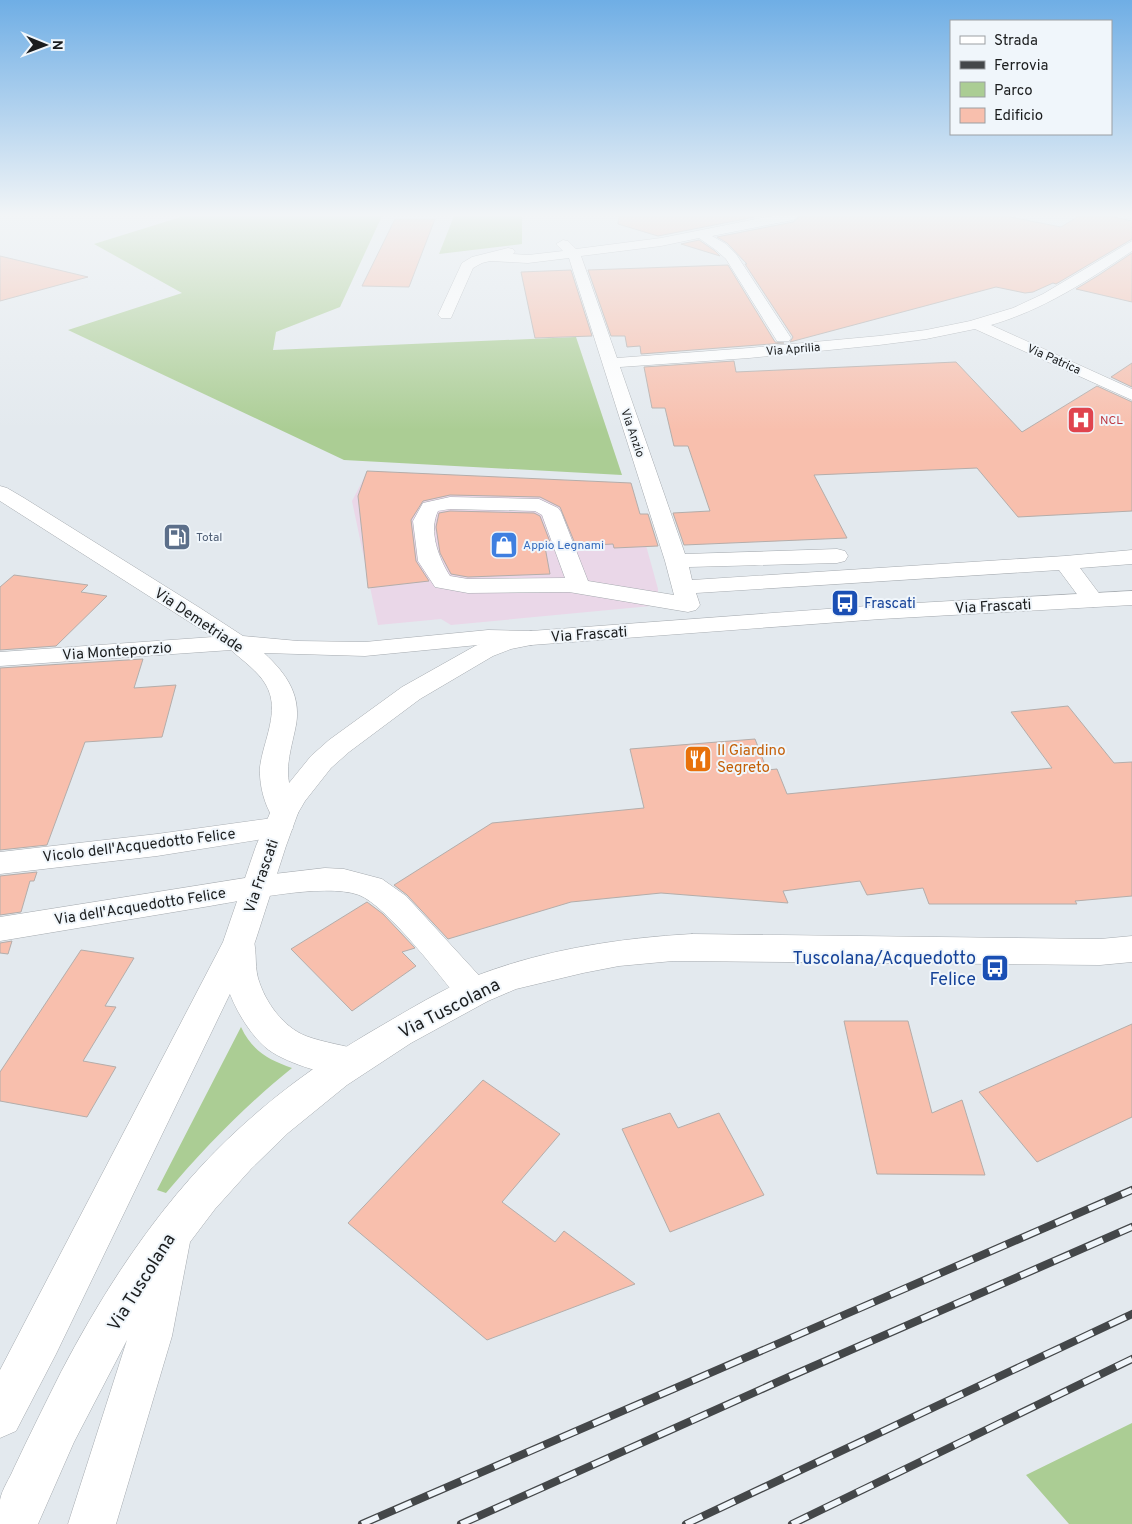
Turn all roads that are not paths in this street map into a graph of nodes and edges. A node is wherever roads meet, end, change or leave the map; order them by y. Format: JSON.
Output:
{"nodes":[{"id":1,"x":458,"y":287,"type":"edge"},
{"id":2,"x":582,"y":287,"type":"edge"},
{"id":3,"x":750,"y":287,"type":"edge"},
{"id":4,"x":1066,"y":287,"type":"edge"},
{"id":5,"x":446,"y":315,"type":"dead end"},
{"id":6,"x":976,"y":324,"type":"junction"},
{"id":7,"x":783,"y":338,"type":"dead end"},
{"id":8,"x":609,"y":363,"type":"junction"},
{"id":9,"x":1132,"y":394,"type":"edge"},
{"id":10,"x":0,"y":492,"type":"edge"},
{"id":11,"x":837,"y":556,"type":"dead end"},
{"id":12,"x":1132,"y":557,"type":"edge"},
{"id":13,"x":676,"y":561,"type":"junction"},
{"id":14,"x":1065,"y":563,"type":"junction"},
{"id":15,"x":579,"y":586,"type":"junction"},
{"id":16,"x":1132,"y":598,"type":"edge"},
{"id":17,"x":1093,"y":600,"type":"junction"},
{"id":18,"x":688,"y":606,"type":"junction"},
{"id":19,"x":531,"y":638,"type":"junction"},
{"id":20,"x":234,"y":642,"type":"junction"},
{"id":21,"x":0,"y":659,"type":"edge"},
{"id":22,"x":281,"y":820,"type":"junction"},
{"id":23,"x":0,"y":863,"type":"edge"},
{"id":24,"x":257,"y":887,"type":"junction"},
{"id":25,"x":2,"y":932,"type":"edge"},
{"id":26,"x":240,"y":942,"type":"junction"},
{"id":27,"x":1132,"y":949,"type":"edge"},
{"id":28,"x":473,"y":992,"type":"junction"},
{"id":29,"x":350,"y":1062,"type":"junction"},
{"id":30,"x":173,"y":1230,"type":"junction"},
{"id":31,"x":0,"y":1415,"type":"edge"},
{"id":32,"x":94,"y":1516,"type":"edge"},
{"id":33,"x":14,"y":1524,"type":"edge"}],
"edges":[{"from":1,"to":5,"type":"street"},
{"from":2,"to":8,"type":"street","name":"Via Anzio"},
{"from":3,"to":7,"type":"street"},
{"from":4,"to":6,"type":"street","name":"Via Aprilia"},
{"from":6,"to":8,"type":"street","name":"Via Aprilia"},
{"from":6,"to":9,"type":"street","name":"Via Patrica"},
{"from":8,"to":13,"type":"street","name":"Via Anzio"},
{"from":10,"to":20,"type":"street","name":"Via Demetriade"},
{"from":11,"to":13,"type":"street"},
{"from":12,"to":14,"type":"street","name":"Via Frascati"},
{"from":13,"to":18,"type":"street","name":"Via Anzio"},
{"from":14,"to":17,"type":"street"},
{"from":14,"to":18,"type":"street","name":"Via Frascati"},
{"from":15,"to":15,"type":"street"},
{"from":15,"to":18,"type":"street"},
{"from":16,"to":17,"type":"street","name":"Via Frascati"},
{"from":17,"to":18,"type":"street","name":"Via Frascati"},
{"from":18,"to":19,"type":"street","name":"Via Frascati"},
{"from":19,"to":20,"type":"street","name":"Via Monteporzio"},
{"from":19,"to":22,"type":"street","name":"Via Frascati"},
{"from":20,"to":21,"type":"street","name":"Via Monteporzio"},
{"from":20,"to":22,"type":"street","name":"Via Demetriade"},
{"from":22,"to":23,"type":"street","name":"Vicolo dell'Acquedotto Felice"},
{"from":22,"to":24,"type":"street","name":"Via Frascati"},
{"from":24,"to":25,"type":"street","name":"Via dell'Acquedotto Felice"},
{"from":24,"to":26,"type":"street","name":"Via Frascati"},
{"from":24,"to":28,"type":"street","name":"Via dell'Acquedotto Felice"},
{"from":26,"to":29,"type":"street"},
{"from":26,"to":31,"type":"street"},
{"from":27,"to":28,"type":"street","name":"Via Tuscolana"},
{"from":28,"to":29,"type":"street","name":"Via Tuscolana"},
{"from":29,"to":30,"type":"street","name":"Via Tuscolana"},
{"from":30,"to":32,"type":"street"},
{"from":30,"to":33,"type":"street","name":"Via Tuscolana"}]}
